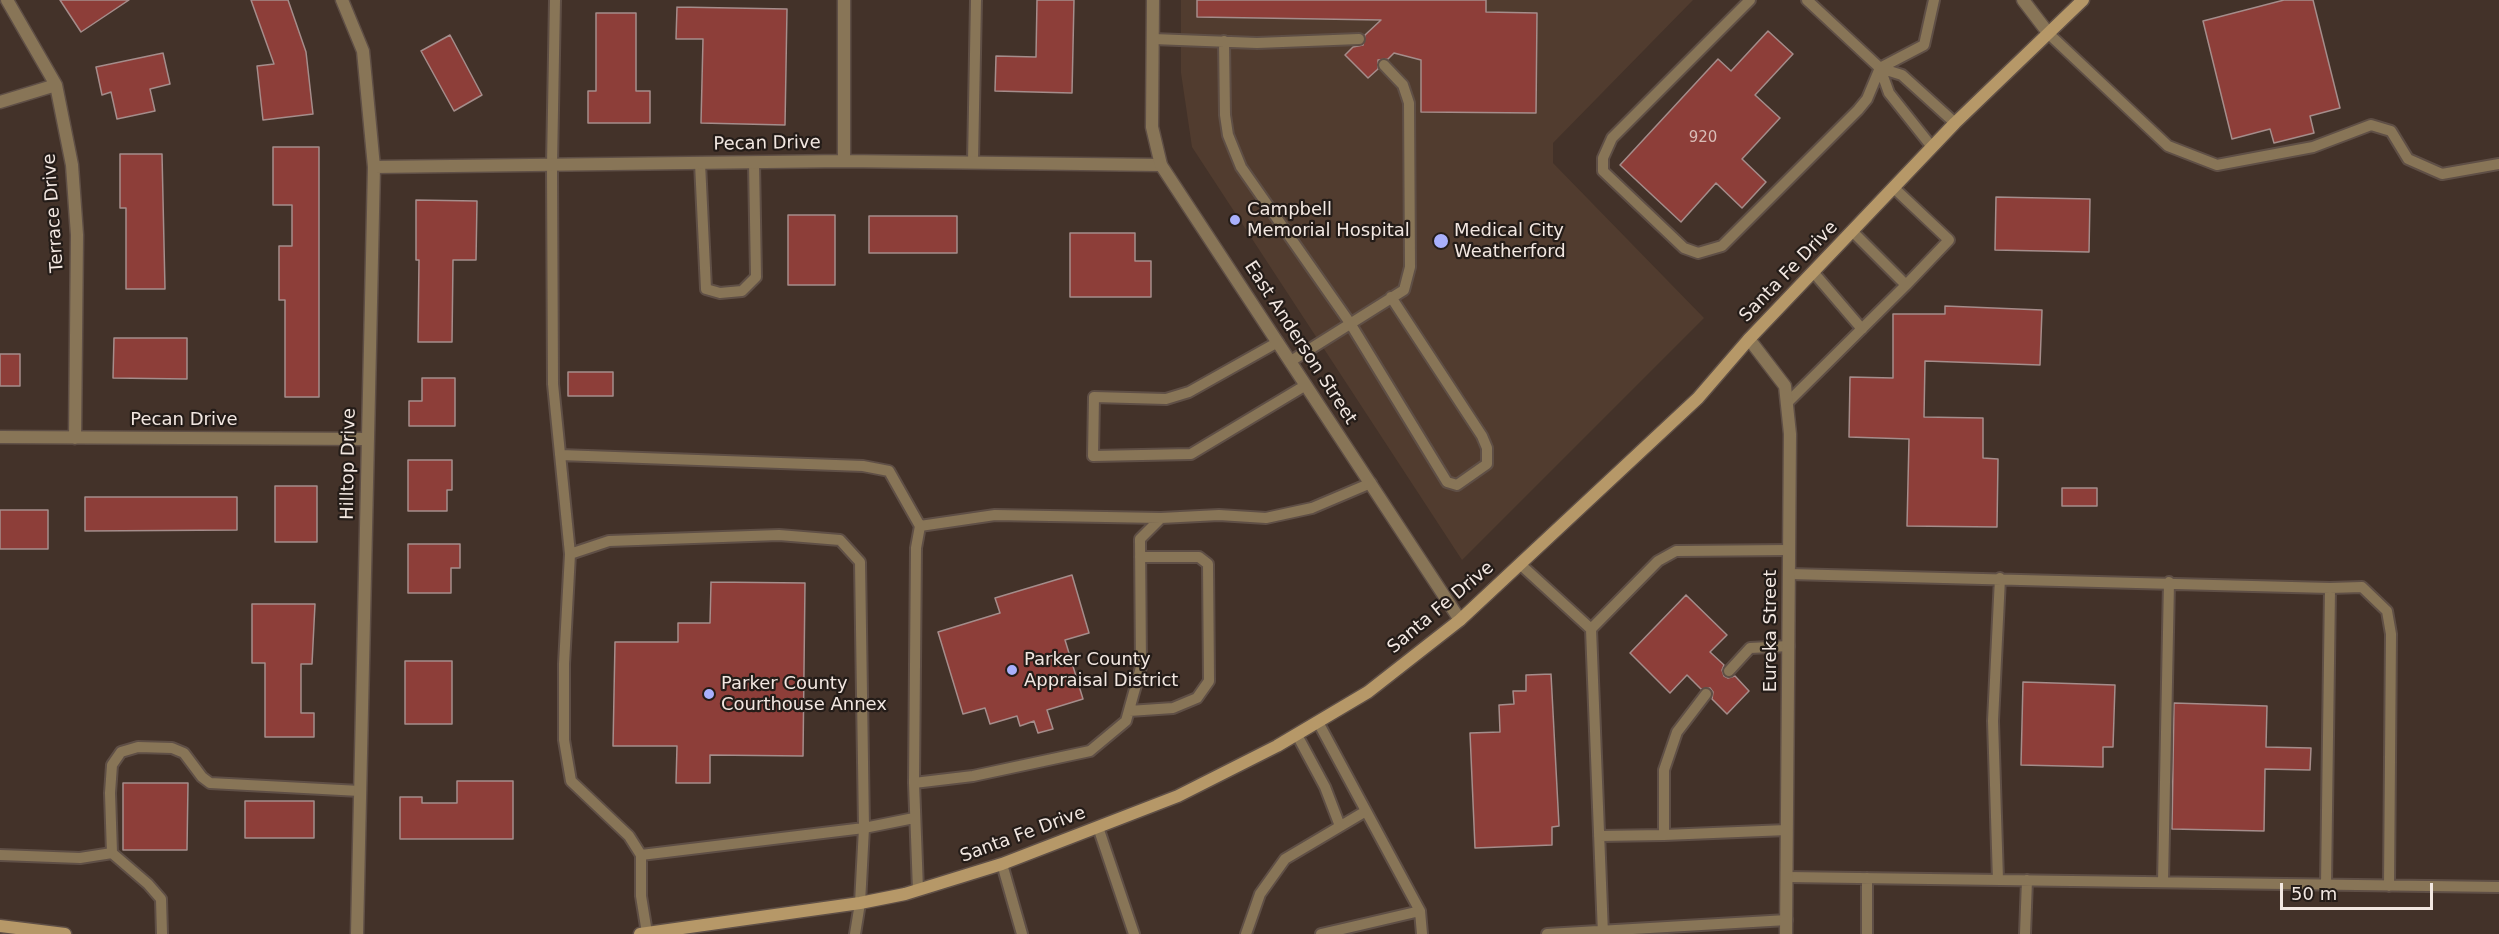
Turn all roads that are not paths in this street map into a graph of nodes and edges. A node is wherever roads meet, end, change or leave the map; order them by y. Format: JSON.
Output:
{"nodes":[{"id":1,"x":7,"y":0,"type":"edge"},
{"id":2,"x":342,"y":0,"type":"edge"},
{"id":3,"x":555,"y":0,"type":"edge"},
{"id":4,"x":844,"y":0,"type":"edge"},
{"id":5,"x":976,"y":0,"type":"edge"},
{"id":6,"x":1153,"y":0,"type":"edge"},
{"id":7,"x":1750,"y":0,"type":"edge"},
{"id":8,"x":1807,"y":0,"type":"edge"},
{"id":9,"x":1934,"y":0,"type":"edge"},
{"id":10,"x":2023,"y":0,"type":"edge"},
{"id":11,"x":2083,"y":0,"type":"edge"},
{"id":12,"x":2049,"y":34,"type":"junction"},
{"id":13,"x":1153,"y":39,"type":"junction"},
{"id":14,"x":1359,"y":39,"type":"dead end"},
{"id":15,"x":1224,"y":42,"type":"junction"},
{"id":16,"x":1384,"y":65,"type":"dead end"},
{"id":17,"x":1880,"y":68,"type":"junction"},
{"id":18,"x":56,"y":85,"type":"junction"},
{"id":19,"x":0,"y":102,"type":"edge"},
{"id":20,"x":1955,"y":123,"type":"junction"},
{"id":21,"x":1932,"y":147,"type":"junction"},
{"id":22,"x":844,"y":161,"type":"junction"},
{"id":23,"x":754,"y":162,"type":"junction"},
{"id":24,"x":973,"y":162,"type":"junction"},
{"id":25,"x":700,"y":163,"type":"junction"},
{"id":26,"x":2499,"y":164,"type":"edge"},
{"id":27,"x":552,"y":165,"type":"junction"},
{"id":28,"x":1161,"y":165,"type":"junction"},
{"id":29,"x":374,"y":167,"type":"junction"},
{"id":30,"x":1894,"y":188,"type":"junction"},
{"id":31,"x":1852,"y":231,"type":"junction"},
{"id":32,"x":1814,"y":273,"type":"junction"},
{"id":33,"x":1906,"y":285,"type":"junction"},
{"id":34,"x":1391,"y":297,"type":"junction"},
{"id":35,"x":1350,"y":323,"type":"junction"},
{"id":36,"x":1862,"y":329,"type":"junction"},
{"id":37,"x":1749,"y":339,"type":"junction"},
{"id":38,"x":1278,"y":342,"type":"junction"},
{"id":39,"x":1291,"y":362,"type":"junction"},
{"id":40,"x":1306,"y":385,"type":"junction"},
{"id":41,"x":1786,"y":403,"type":"junction"},
{"id":42,"x":0,"y":437,"type":"edge"},
{"id":43,"x":75,"y":438,"type":"junction"},
{"id":44,"x":367,"y":439,"type":"junction"},
{"id":45,"x":560,"y":455,"type":"junction"},
{"id":46,"x":1371,"y":483,"type":"junction"},
{"id":47,"x":1161,"y":519,"type":"junction"},
{"id":48,"x":920,"y":526,"type":"junction"},
{"id":49,"x":1789,"y":550,"type":"junction"},
{"id":50,"x":570,"y":554,"type":"junction"},
{"id":51,"x":1140,"y":557,"type":"junction"},
{"id":52,"x":1520,"y":564,"type":"junction"},
{"id":53,"x":1789,"y":574,"type":"junction"},
{"id":54,"x":2000,"y":579,"type":"junction"},
{"id":55,"x":2169,"y":582,"type":"junction"},
{"id":56,"x":2330,"y":588,"type":"junction"},
{"id":57,"x":1460,"y":620,"type":"junction"},
{"id":58,"x":1591,"y":629,"type":"junction"},
{"id":59,"x":1789,"y":646,"type":"junction"},
{"id":60,"x":1730,"y":671,"type":"dead end"},
{"id":61,"x":1706,"y":694,"type":"dead end"},
{"id":62,"x":1129,"y":711,"type":"junction"},
{"id":63,"x":1318,"y":722,"type":"junction"},
{"id":64,"x":1297,"y":735,"type":"junction"},
{"id":65,"x":914,"y":783,"type":"junction"},
{"id":66,"x":360,"y":791,"type":"junction"},
{"id":67,"x":1366,"y":811,"type":"junction"},
{"id":68,"x":914,"y":818,"type":"junction"},
{"id":69,"x":1340,"y":826,"type":"junction"},
{"id":70,"x":1098,"y":827,"type":"junction"},
{"id":71,"x":864,"y":828,"type":"junction"},
{"id":72,"x":1787,"y":830,"type":"junction"},
{"id":73,"x":1664,"y":835,"type":"junction"},
{"id":74,"x":1599,"y":836,"type":"junction"},
{"id":75,"x":112,"y":853,"type":"junction"},
{"id":76,"x":0,"y":855,"type":"edge"},
{"id":77,"x":641,"y":855,"type":"junction"},
{"id":78,"x":1002,"y":864,"type":"junction"},
{"id":79,"x":1787,"y":877,"type":"junction"},
{"id":80,"x":1867,"y":878,"type":"junction"},
{"id":81,"x":1998,"y":880,"type":"junction"},
{"id":82,"x":2027,"y":880,"type":"junction"},
{"id":83,"x":2163,"y":882,"type":"junction"},
{"id":84,"x":2326,"y":885,"type":"junction"},
{"id":85,"x":2389,"y":886,"type":"junction"},
{"id":86,"x":2499,"y":887,"type":"edge"},
{"id":87,"x":918,"y":890,"type":"junction"},
{"id":88,"x":860,"y":903,"type":"junction"},
{"id":89,"x":1420,"y":911,"type":"junction"},
{"id":90,"x":1786,"y":920,"type":"junction"},
{"id":91,"x":0,"y":926,"type":"edge"},
{"id":92,"x":1603,"y":932,"type":"edge"},
{"id":93,"x":647,"y":933,"type":"edge"},
{"id":94,"x":58,"y":934,"type":"edge"},
{"id":95,"x":65,"y":934,"type":"edge"},
{"id":96,"x":162,"y":934,"type":"edge"},
{"id":97,"x":357,"y":934,"type":"edge"},
{"id":98,"x":640,"y":934,"type":"edge"},
{"id":99,"x":855,"y":934,"type":"edge"},
{"id":100,"x":1022,"y":934,"type":"edge"},
{"id":101,"x":1134,"y":934,"type":"edge"},
{"id":102,"x":1246,"y":934,"type":"edge"},
{"id":103,"x":1321,"y":934,"type":"edge"},
{"id":104,"x":1422,"y":934,"type":"edge"},
{"id":105,"x":1547,"y":934,"type":"edge"},
{"id":106,"x":1786,"y":934,"type":"edge"},
{"id":107,"x":1867,"y":934,"type":"edge"},
{"id":108,"x":2025,"y":934,"type":"edge"}],
"edges":[{"from":1,"to":18,"type":"street","name":"Terrace Drive"},
{"from":2,"to":29,"type":"street","name":"Hilltop Drive"},
{"from":3,"to":27,"type":"lane"},
{"from":4,"to":22,"type":"street"},
{"from":5,"to":24,"type":"lane"},
{"from":6,"to":13,"type":"street","name":"East Anderson Street"},
{"from":7,"to":17,"type":"lane"},
{"from":8,"to":17,"type":"lane"},
{"from":9,"to":17,"type":"lane"},
{"from":10,"to":12,"type":"street"},
{"from":11,"to":12,"type":"main road","name":"Santa Fe Drive"},
{"from":12,"to":20,"type":"main road","name":"Santa Fe Drive"},
{"from":12,"to":26,"type":"lane"},
{"from":13,"to":15,"type":"lane"},
{"from":13,"to":28,"type":"street","name":"East Anderson Street"},
{"from":14,"to":15,"type":"lane"},
{"from":15,"to":35,"type":"lane"},
{"from":16,"to":34,"type":"lane"},
{"from":17,"to":20,"type":"lane"},
{"from":17,"to":21,"type":"lane"},
{"from":18,"to":19,"type":"street"},
{"from":18,"to":43,"type":"street","name":"Terrace Drive"},
{"from":20,"to":21,"type":"main road","name":"Santa Fe Drive"},
{"from":21,"to":30,"type":"main road","name":"Santa Fe Drive"},
{"from":22,"to":23,"type":"street","name":"Pecan Drive"},
{"from":22,"to":24,"type":"street","name":"Pecan Drive"},
{"from":23,"to":25,"type":"street","name":"Pecan Drive"},
{"from":23,"to":25,"type":"lane"},
{"from":24,"to":28,"type":"street","name":"Pecan Drive"},
{"from":25,"to":27,"type":"street","name":"Pecan Drive"},
{"from":27,"to":29,"type":"street","name":"Pecan Drive"},
{"from":27,"to":45,"type":"lane"},
{"from":28,"to":38,"type":"street","name":"East Anderson Street"},
{"from":29,"to":44,"type":"street","name":"Hilltop Drive"},
{"from":30,"to":31,"type":"main road","name":"Santa Fe Drive"},
{"from":30,"to":33,"type":"lane"},
{"from":31,"to":32,"type":"main road","name":"Santa Fe Drive"},
{"from":31,"to":33,"type":"lane"},
{"from":32,"to":36,"type":"lane"},
{"from":32,"to":37,"type":"main road","name":"Santa Fe Drive"},
{"from":33,"to":36,"type":"lane"},
{"from":34,"to":35,"type":"lane"},
{"from":34,"to":35,"type":"lane"},
{"from":35,"to":39,"type":"lane"},
{"from":36,"to":41,"type":"lane"},
{"from":37,"to":41,"type":"street","name":"Eureka Street"},
{"from":37,"to":52,"type":"main road","name":"Santa Fe Drive"},
{"from":38,"to":39,"type":"street","name":"East Anderson Street"},
{"from":38,"to":40,"type":"lane"},
{"from":39,"to":40,"type":"street","name":"East Anderson Street"},
{"from":40,"to":46,"type":"street","name":"East Anderson Street"},
{"from":41,"to":49,"type":"street","name":"Eureka Street"},
{"from":42,"to":43,"type":"street","name":"Pecan Drive"},
{"from":43,"to":44,"type":"street","name":"Pecan Drive"},
{"from":44,"to":66,"type":"street","name":"Hilltop Drive"},
{"from":45,"to":48,"type":"lane"},
{"from":45,"to":50,"type":"lane"},
{"from":46,"to":47,"type":"lane"},
{"from":46,"to":57,"type":"street","name":"East Anderson Street"},
{"from":47,"to":48,"type":"lane"},
{"from":47,"to":51,"type":"lane"},
{"from":48,"to":65,"type":"lane"},
{"from":49,"to":53,"type":"street","name":"Eureka Street"},
{"from":49,"to":58,"type":"lane"},
{"from":50,"to":71,"type":"lane"},
{"from":50,"to":77,"type":"lane"},
{"from":51,"to":62,"type":"lane"},
{"from":51,"to":62,"type":"lane"},
{"from":52,"to":57,"type":"main road","name":"Santa Fe Drive"},
{"from":52,"to":58,"type":"lane"},
{"from":53,"to":54,"type":"lane"},
{"from":53,"to":59,"type":"street","name":"Eureka Street"},
{"from":54,"to":55,"type":"lane"},
{"from":54,"to":81,"type":"lane"},
{"from":55,"to":56,"type":"lane"},
{"from":55,"to":83,"type":"lane"},
{"from":56,"to":84,"type":"lane"},
{"from":56,"to":85,"type":"lane"},
{"from":57,"to":63,"type":"main road","name":"Santa Fe Drive"},
{"from":58,"to":74,"type":"lane"},
{"from":59,"to":60,"type":"lane"},
{"from":59,"to":72,"type":"street","name":"Eureka Street"},
{"from":61,"to":73,"type":"lane"},
{"from":62,"to":65,"type":"lane"},
{"from":63,"to":64,"type":"main road","name":"Santa Fe Drive"},
{"from":63,"to":67,"type":"lane"},
{"from":64,"to":69,"type":"lane"},
{"from":64,"to":70,"type":"main road","name":"Santa Fe Drive"},
{"from":65,"to":68,"type":"lane"},
{"from":66,"to":75,"type":"lane"},
{"from":66,"to":97,"type":"street","name":"Hilltop Drive"},
{"from":67,"to":69,"type":"lane"},
{"from":67,"to":89,"type":"lane"},
{"from":68,"to":71,"type":"lane"},
{"from":68,"to":87,"type":"lane"},
{"from":69,"to":102,"type":"lane"},
{"from":70,"to":78,"type":"main road","name":"Santa Fe Drive"},
{"from":70,"to":101,"type":"lane"},
{"from":71,"to":77,"type":"lane"},
{"from":71,"to":88,"type":"lane"},
{"from":72,"to":73,"type":"lane"},
{"from":72,"to":79,"type":"street","name":"Eureka Street"},
{"from":73,"to":74,"type":"lane"},
{"from":74,"to":92,"type":"lane"},
{"from":75,"to":76,"type":"lane"},
{"from":75,"to":96,"type":"lane"},
{"from":77,"to":93,"type":"lane"},
{"from":78,"to":87,"type":"main road","name":"Santa Fe Drive"},
{"from":78,"to":100,"type":"lane"},
{"from":79,"to":80,"type":"lane"},
{"from":79,"to":90,"type":"street","name":"Eureka Street"},
{"from":80,"to":81,"type":"lane"},
{"from":80,"to":107,"type":"lane"},
{"from":81,"to":82,"type":"lane"},
{"from":82,"to":83,"type":"lane"},
{"from":82,"to":108,"type":"lane"},
{"from":83,"to":84,"type":"lane"},
{"from":84,"to":85,"type":"lane"},
{"from":85,"to":86,"type":"lane"},
{"from":87,"to":88,"type":"main road","name":"Santa Fe Drive"},
{"from":88,"to":93,"type":"main road","name":"Santa Fe Drive"},
{"from":88,"to":99,"type":"lane"},
{"from":89,"to":103,"type":"lane"},
{"from":89,"to":104,"type":"lane"},
{"from":90,"to":92,"type":"lane"},
{"from":90,"to":106,"type":"street","name":"Eureka Street"},
{"from":91,"to":94,"type":"main road"},
{"from":92,"to":105,"type":"lane"},
{"from":93,"to":98,"type":"main road","name":"Santa Fe Drive"},
{"from":94,"to":95,"type":"main road"}]}
